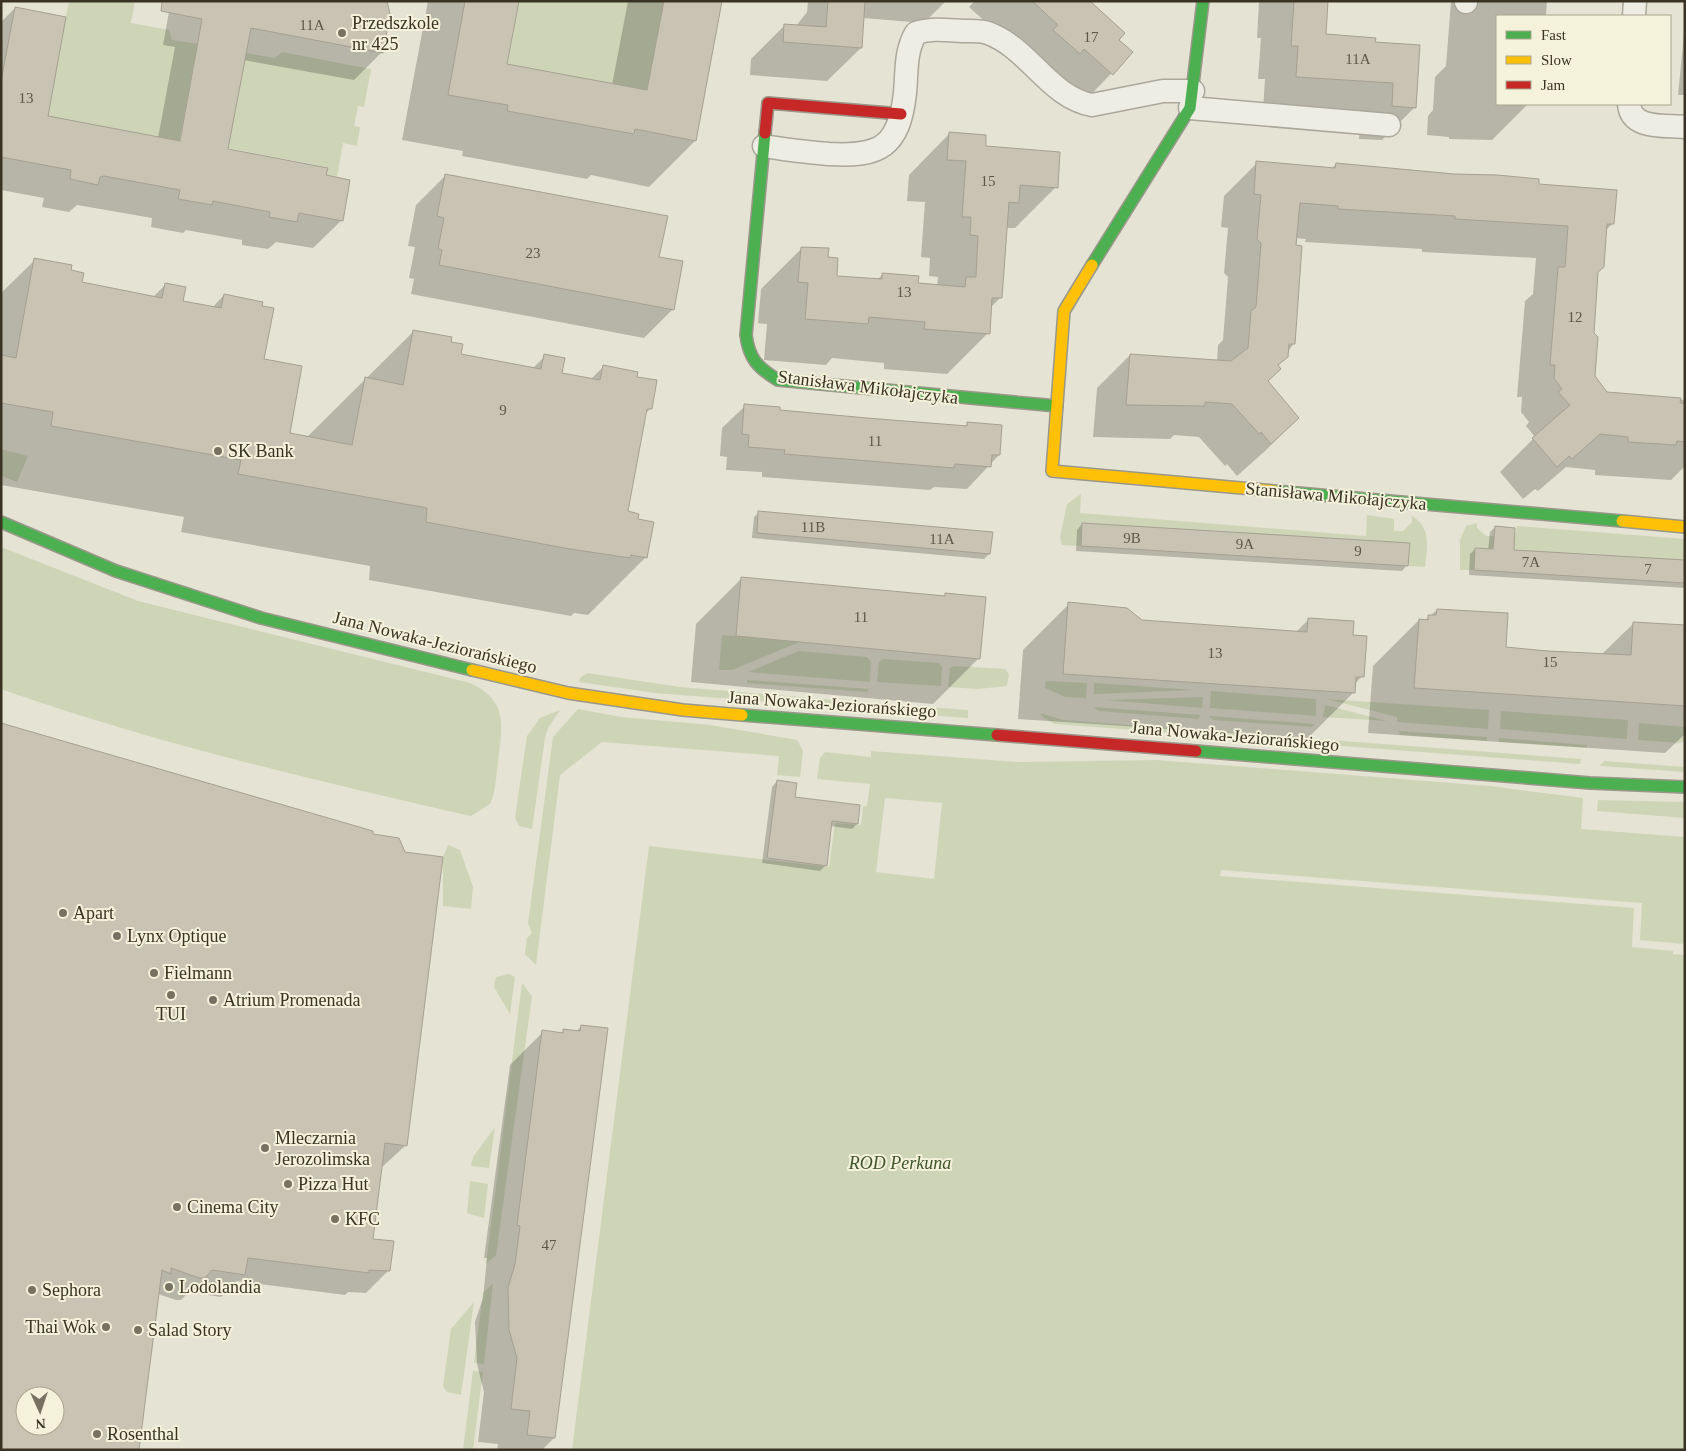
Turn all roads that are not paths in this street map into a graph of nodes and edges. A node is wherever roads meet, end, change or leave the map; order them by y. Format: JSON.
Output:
{"nodes":[{"id":1,"x":1203,"y":1,"type":"edge"},
{"id":2,"x":1635,"y":1,"type":"edge"},
{"id":3,"x":1634,"y":15,"type":"edge"},
{"id":4,"x":1192,"y":100,"type":"junction"},
{"id":5,"x":1629,"y":105,"type":"edge"},
{"id":6,"x":901,"y":114,"type":"junction"},
{"id":7,"x":1389,"y":125,"type":"dead end"},
{"id":8,"x":1685,"y":127,"type":"edge"},
{"id":9,"x":764,"y":146,"type":"junction"},
{"id":10,"x":1057,"y":406,"type":"junction"},
{"id":11,"x":1,"y":522,"type":"edge"},
{"id":12,"x":1685,"y":527,"type":"edge"},
{"id":13,"x":1685,"y":787,"type":"edge"}],
"edges":[{"from":1,"to":4,"type":"street","name":"Stanisława Mikołajczyka"},
{"from":2,"to":3,"type":"street"},
{"from":4,"to":6,"type":"street"},
{"from":4,"to":7,"type":"street"},
{"from":4,"to":10,"type":"street","name":"Stanisława Mikołajczyka"},
{"from":5,"to":8,"type":"street"},
{"from":6,"to":9,"type":"street"},
{"from":6,"to":9,"type":"street","name":"Stanisława Mikołajczyka"},
{"from":9,"to":10,"type":"street","name":"Stanisława Mikołajczyka"},
{"from":10,"to":12,"type":"street","name":"Stanisława Mikołajczyka"},
{"from":11,"to":13,"type":"street","name":"Jana Nowaka-Jeziorańskiego"}]}
